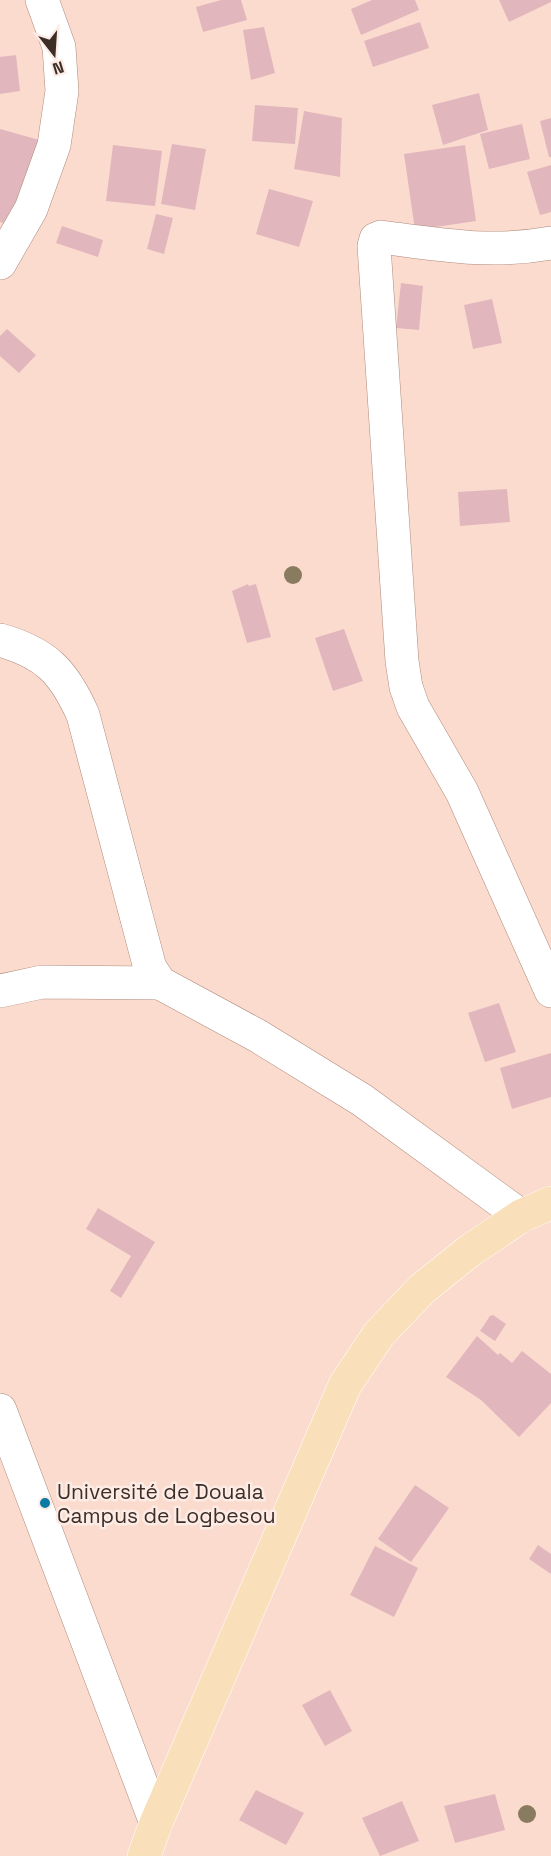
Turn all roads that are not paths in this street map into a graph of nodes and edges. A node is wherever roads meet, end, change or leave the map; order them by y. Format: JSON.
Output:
{"nodes":[{"id":1,"x":42,"y":0,"type":"edge"},
{"id":2,"x":551,"y":243,"type":"edge"},
{"id":3,"x":0,"y":263,"type":"edge"},
{"id":4,"x":0,"y":640,"type":"edge"},
{"id":5,"x":548,"y":976,"type":"edge"},
{"id":6,"x":160,"y":983,"type":"junction"},
{"id":7,"x":0,"y":991,"type":"edge"},
{"id":8,"x":551,"y":1203,"type":"edge"},
{"id":9,"x":521,"y":1216,"type":"junction"},
{"id":10,"x":0,"y":1410,"type":"edge"},
{"id":11,"x":156,"y":1823,"type":"junction"},
{"id":12,"x":144,"y":1856,"type":"edge"}],
"edges":[{"from":1,"to":3,"type":"street"},
{"from":2,"to":5,"type":"street"},
{"from":4,"to":6,"type":"street"},
{"from":6,"to":7,"type":"street"},
{"from":6,"to":9,"type":"street"},
{"from":8,"to":9,"type":"main road"},
{"from":9,"to":11,"type":"main road"},
{"from":10,"to":11,"type":"street"},
{"from":11,"to":12,"type":"main road"}]}
